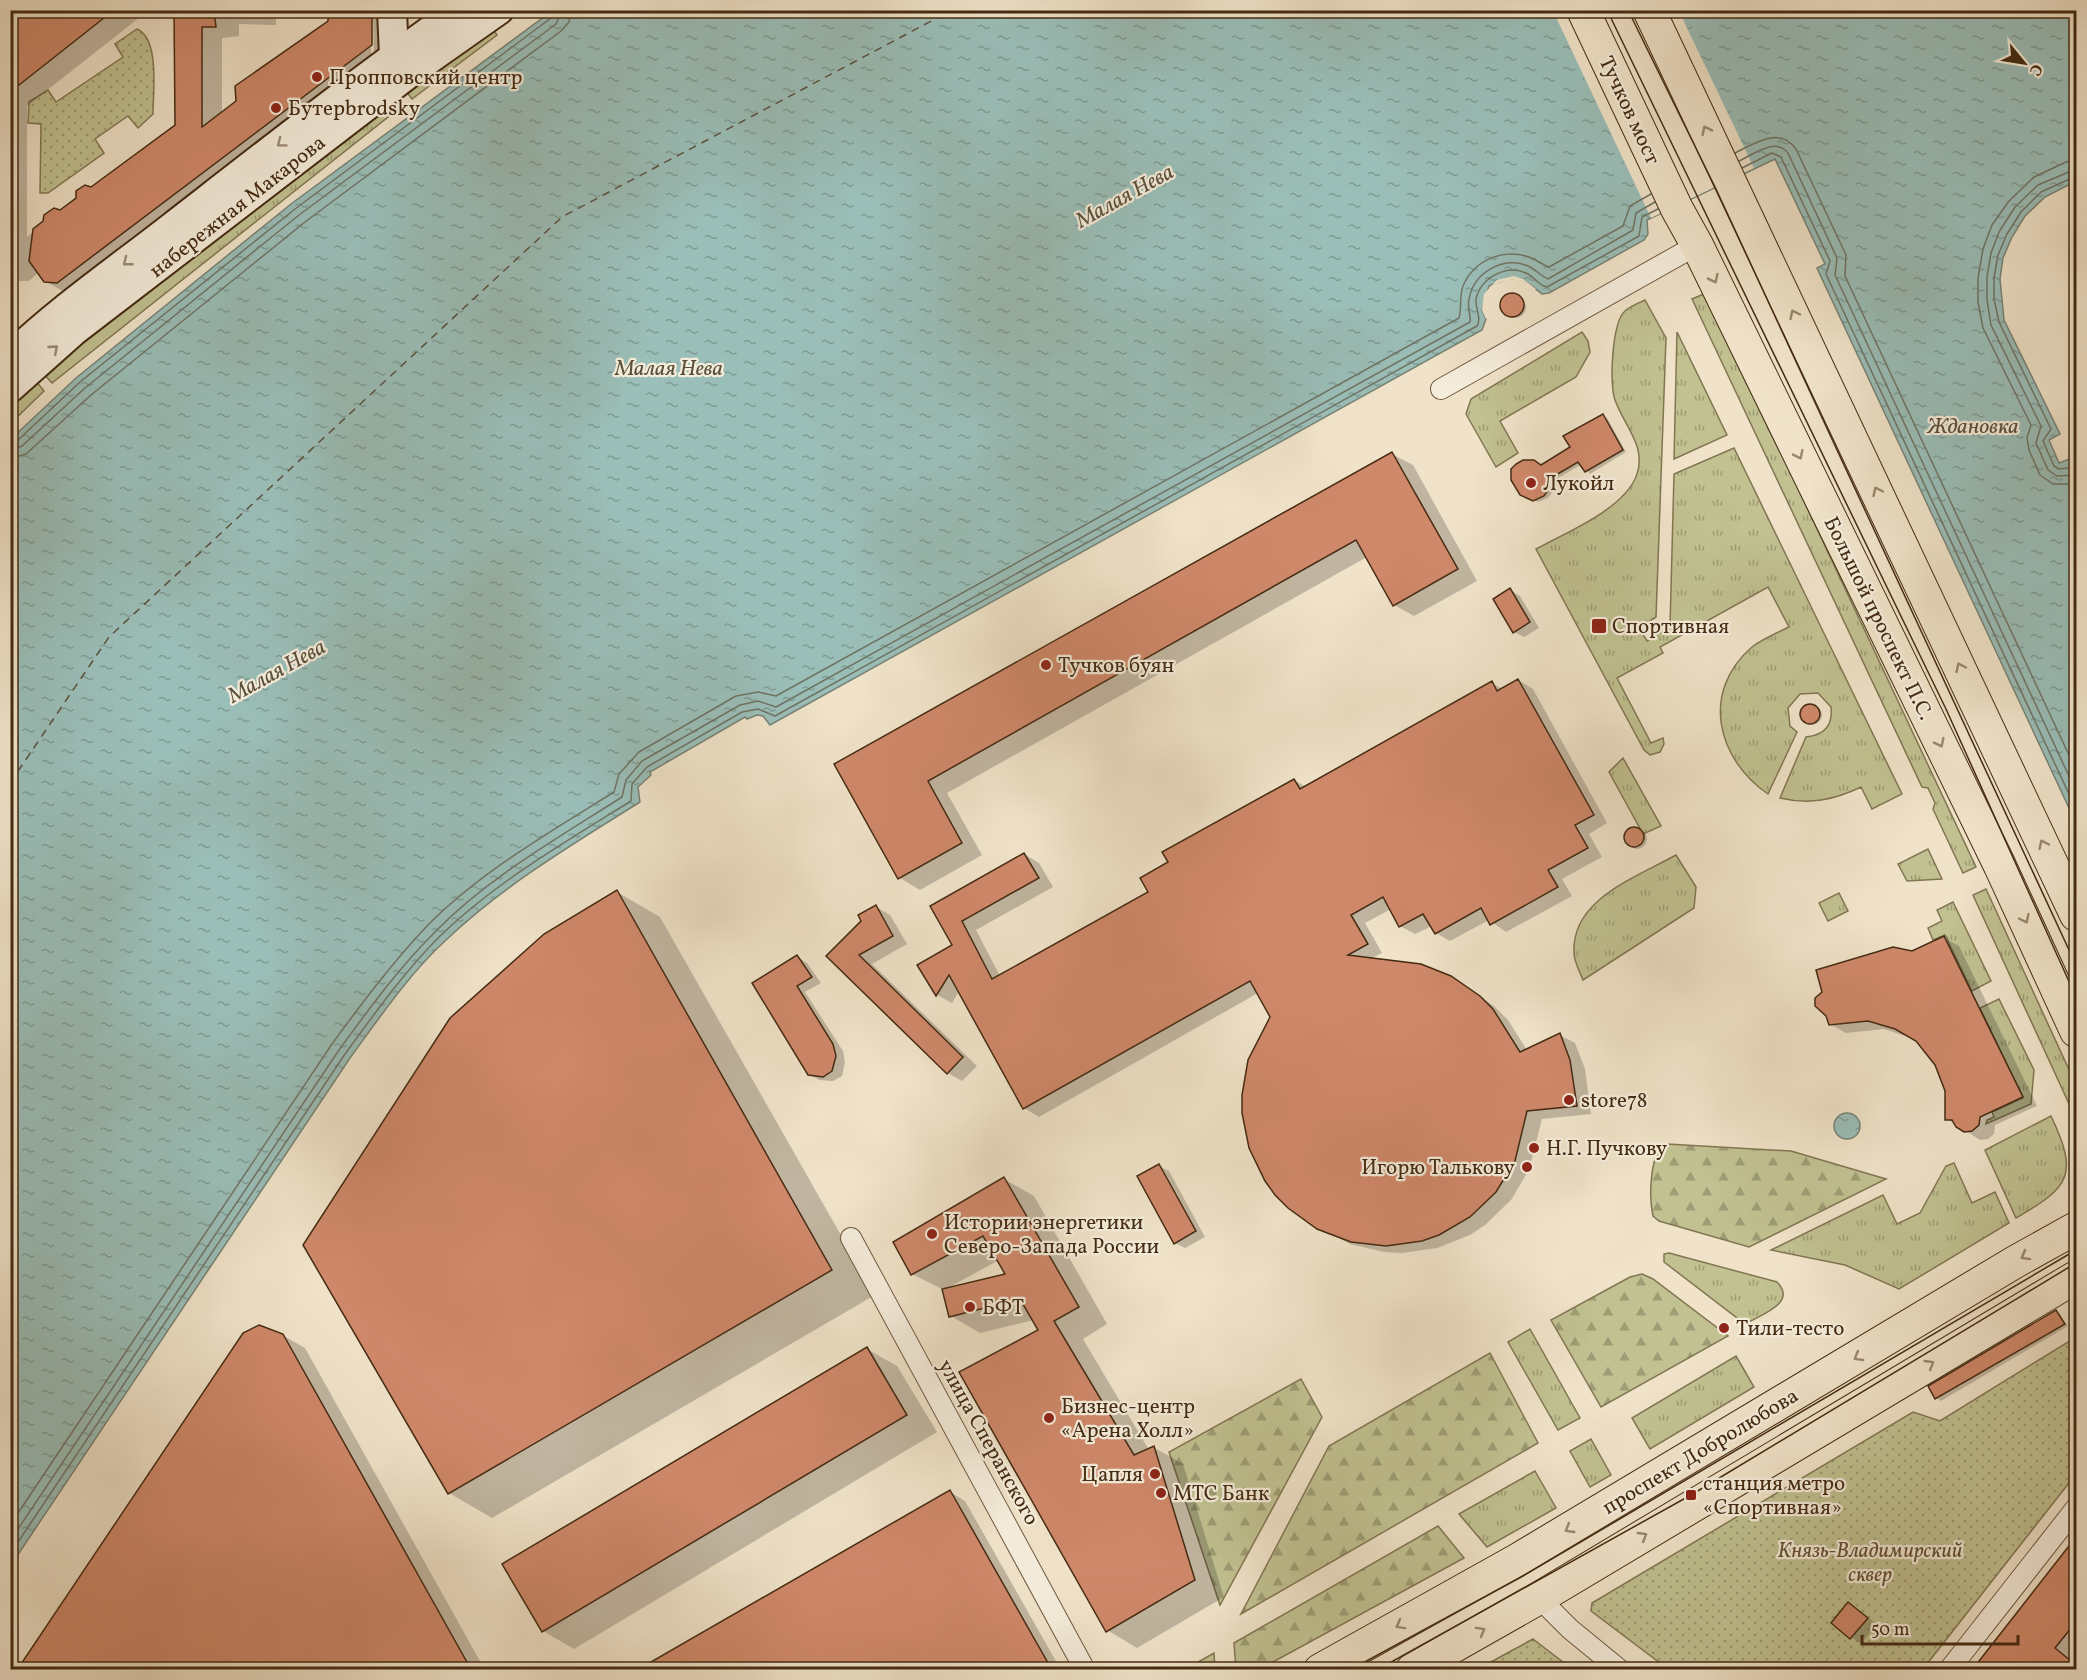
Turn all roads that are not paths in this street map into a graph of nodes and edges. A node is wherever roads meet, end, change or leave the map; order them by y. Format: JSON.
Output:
{"nodes":[{"id":1,"x":392,"y":10,"type":"edge"},
{"id":2,"x":499,"y":10,"type":"edge"},
{"id":3,"x":1583,"y":10,"type":"edge"},
{"id":4,"x":1649,"y":10,"type":"edge"},
{"id":5,"x":450,"y":14,"type":"edge"},
{"id":6,"x":444,"y":49,"type":"junction"},
{"id":7,"x":402,"y":64,"type":"junction"},
{"id":8,"x":1677,"y":209,"type":"joint"},
{"id":9,"x":1697,"y":245,"type":"junction"},
{"id":10,"x":10,"y":357,"type":"edge"},
{"id":11,"x":10,"y":388,"type":"edge"},
{"id":12,"x":1441,"y":389,"type":"dead end"},
{"id":13,"x":2076,"y":915,"type":"edge"},
{"id":14,"x":2076,"y":1031,"type":"edge"},
{"id":15,"x":2076,"y":1228,"type":"edge"},
{"id":16,"x":851,"y":1238,"type":"dead end"},
{"id":17,"x":2076,"y":1277,"type":"edge"},
{"id":18,"x":2076,"y":1508,"type":"edge"},
{"id":19,"x":1539,"y":1598,"type":"junction"},
{"id":20,"x":1085,"y":1670,"type":"edge"},
{"id":21,"x":1320,"y":1670,"type":"edge"},
{"id":22,"x":1412,"y":1670,"type":"edge"},
{"id":23,"x":1620,"y":1670,"type":"edge"},
{"id":24,"x":1949,"y":1670,"type":"edge"}],
"edges":[{"from":1,"to":7,"type":"main road"},
{"from":2,"to":6,"type":"main road","name":"набережная Макарова"},
{"from":3,"to":8,"type":"main road","name":"Тучков мост"},
{"from":13,"to":4,"type":"main road","one_way":true},
{"from":5,"to":6,"type":"main road"},
{"from":5,"to":7,"type":"main road","name":"набережная Макарова"},
{"from":6,"to":7,"type":"main road","name":"набережная Макарова"},
{"from":7,"to":10,"type":"main road","name":"набережная Макарова","one_way":true},
{"from":11,"to":7,"type":"main road","name":"набережная Макарова","one_way":true},
{"from":8,"to":9,"type":"main road","name":"Большой проспект П.С."},
{"from":9,"to":12,"type":"street"},
{"from":9,"to":14,"type":"main road","name":"Большой проспект П.С.","one_way":true},
{"from":15,"to":21,"type":"main road","name":"проспект Добролюбова","one_way":true},
{"from":16,"to":20,"type":"street","name":"улица Сперанского"},
{"from":19,"to":17,"type":"main road","name":"проспект Добролюбова","one_way":true},
{"from":18,"to":24,"type":"street"},
{"from":22,"to":19,"type":"main road","name":"проспект Добролюбова","one_way":true},
{"from":19,"to":23,"type":"street"}]}
